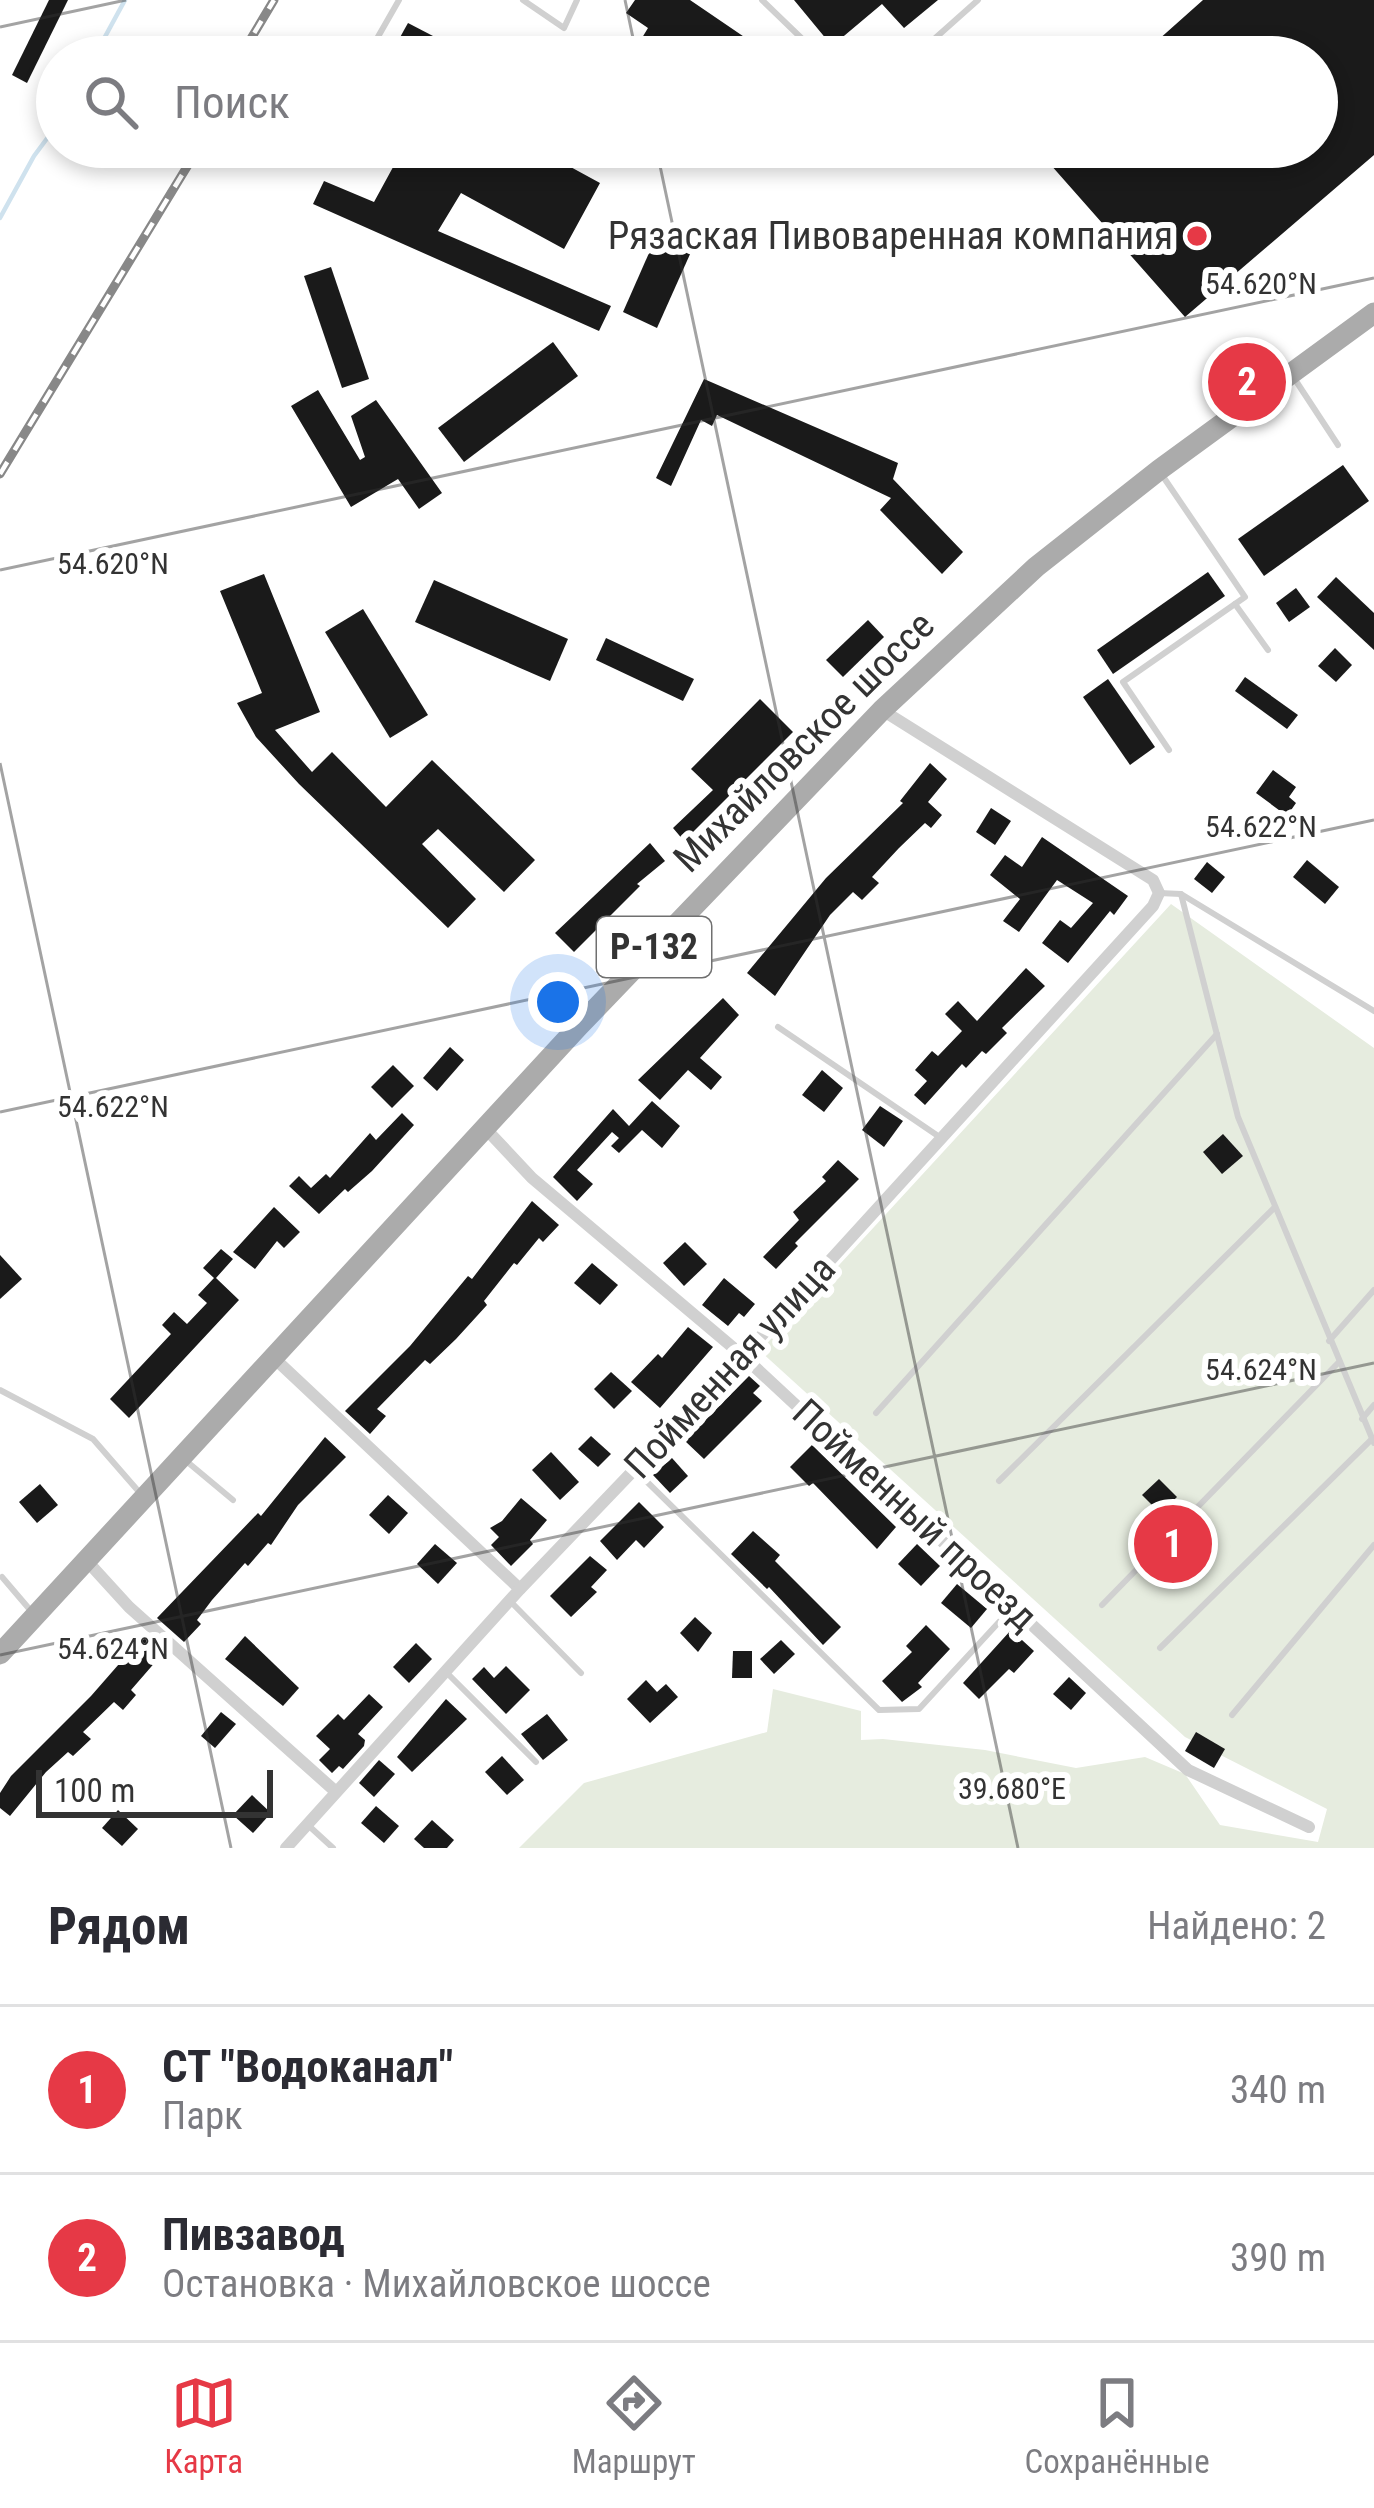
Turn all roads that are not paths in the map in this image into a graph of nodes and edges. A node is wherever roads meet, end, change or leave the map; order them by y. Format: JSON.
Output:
{"nodes":[{"id":1,"x":399,"y":0,"type":"edge"},
{"id":2,"x":524,"y":0,"type":"edge"},
{"id":3,"x":577,"y":0,"type":"edge"},
{"id":4,"x":762,"y":0,"type":"edge"},
{"id":5,"x":978,"y":0,"type":"edge"},
{"id":6,"x":379,"y":36,"type":"edge"},
{"id":7,"x":799,"y":36,"type":"edge"},
{"id":8,"x":938,"y":36,"type":"edge"},
{"id":9,"x":1374,"y":314,"type":"edge"},
{"id":10,"x":1290,"y":373,"type":"junction"},
{"id":11,"x":1338,"y":445,"type":"dead end"},
{"id":12,"x":1159,"y":470,"type":"junction"},
{"id":13,"x":1235,"y":604,"type":"junction"},
{"id":14,"x":1268,"y":650,"type":"dead end"},
{"id":15,"x":882,"y":710,"type":"junction"},
{"id":16,"x":1169,"y":750,"type":"dead end"},
{"id":17,"x":1156,"y":886,"type":"junction"},
{"id":18,"x":1181,"y":894,"type":"junction"},
{"id":19,"x":1374,"y":1011,"type":"edge"},
{"id":20,"x":778,"y":1027,"type":"dead end"},
{"id":21,"x":1217,"y":1034,"type":"junction"},
{"id":22,"x":485,"y":1128,"type":"junction"},
{"id":23,"x":941,"y":1138,"type":"junction"},
{"id":24,"x":1275,"y":1208,"type":"junction"},
{"id":25,"x":1374,"y":1290,"type":"edge"},
{"id":26,"x":1329,"y":1341,"type":"junction"},
{"id":27,"x":743,"y":1356,"type":"junction"},
{"id":28,"x":274,"y":1358,"type":"junction"},
{"id":29,"x":1338,"y":1363,"type":"junction"},
{"id":30,"x":0,"y":1390,"type":"edge"},
{"id":31,"x":1374,"y":1405,"type":"edge"},
{"id":32,"x":876,"y":1413,"type":"dead end"},
{"id":33,"x":1362,"y":1419,"type":"junction"},
{"id":34,"x":1373,"y":1441,"type":"edge"},
{"id":35,"x":181,"y":1457,"type":"junction"},
{"id":36,"x":634,"y":1469,"type":"junction"},
{"id":37,"x":999,"y":1481,"type":"dead end"},
{"id":38,"x":144,"y":1498,"type":"junction"},
{"id":39,"x":233,"y":1500,"type":"dead end"},
{"id":40,"x":1374,"y":1545,"type":"edge"},
{"id":41,"x":87,"y":1562,"type":"junction"},
{"id":42,"x":2,"y":1577,"type":"edge"},
{"id":43,"x":520,"y":1589,"type":"junction"},
{"id":44,"x":509,"y":1600,"type":"junction"},
{"id":45,"x":1102,"y":1605,"type":"dead end"},
{"id":46,"x":1013,"y":1606,"type":"junction"},
{"id":47,"x":35,"y":1616,"type":"junction"},
{"id":48,"x":1160,"y":1648,"type":"dead end"},
{"id":49,"x":0,"y":1654,"type":"edge"},
{"id":50,"x":445,"y":1671,"type":"junction"},
{"id":51,"x":581,"y":1673,"type":"dead end"},
{"id":52,"x":1232,"y":1715,"type":"dead end"},
{"id":53,"x":536,"y":1762,"type":"dead end"},
{"id":54,"x":335,"y":1791,"type":"junction"},
{"id":55,"x":307,"y":1823,"type":"junction"},
{"id":56,"x":1309,"y":1826,"type":"dead end"},
{"id":57,"x":286,"y":1848,"type":"edge"},
{"id":58,"x":333,"y":1848,"type":"edge"}],
"edges":[{"from":1,"to":6,"type":"lane"},
{"from":2,"to":3,"type":"lane"},
{"from":4,"to":7,"type":"lane"},
{"from":5,"to":8,"type":"lane"},
{"from":9,"to":10,"type":"main road","name":"Михайловское шоссе","number":"Р-132"},
{"from":10,"to":11,"type":"lane"},
{"from":10,"to":12,"type":"main road","name":"Михайловское шоссе","number":"Р-132"},
{"from":12,"to":13,"type":"lane"},
{"from":12,"to":15,"type":"main road","name":"Михайловское шоссе","number":"Р-132"},
{"from":13,"to":14,"type":"lane"},
{"from":13,"to":16,"type":"lane"},
{"from":15,"to":17,"type":"street"},
{"from":15,"to":22,"type":"main road","name":"Михайловское шоссе","number":"Р-132"},
{"from":17,"to":18,"type":"lane"},
{"from":17,"to":23,"type":"street","name":"Пойменная улица"},
{"from":18,"to":19,"type":"lane"},
{"from":18,"to":21,"type":"lane"},
{"from":20,"to":23,"type":"lane"},
{"from":21,"to":24,"type":"lane"},
{"from":21,"to":32,"type":"lane"},
{"from":22,"to":27,"type":"street","name":"Пойменный проезд"},
{"from":22,"to":28,"type":"main road","name":"Михайловское шоссе","number":"Р-132"},
{"from":23,"to":27,"type":"street","name":"Пойменная улица"},
{"from":24,"to":26,"type":"lane"},
{"from":24,"to":37,"type":"lane"},
{"from":25,"to":26,"type":"lane"},
{"from":26,"to":29,"type":"lane"},
{"from":27,"to":36,"type":"street","name":"Пойменная улица"},
{"from":27,"to":46,"type":"street","name":"Пойменный проезд"},
{"from":28,"to":35,"type":"main road","name":"Михайловское шоссе","number":"Р-132"},
{"from":28,"to":43,"type":"street"},
{"from":29,"to":33,"type":"lane"},
{"from":29,"to":45,"type":"lane"},
{"from":30,"to":38,"type":"lane"},
{"from":31,"to":33,"type":"lane"},
{"from":33,"to":34,"type":"lane"},
{"from":34,"to":48,"type":"lane"},
{"from":35,"to":38,"type":"main road","name":"Михайловское шоссе","number":"Р-132"},
{"from":35,"to":39,"type":"lane"},
{"from":36,"to":43,"type":"street","name":"Пойменная улица"},
{"from":36,"to":46,"type":"lane"},
{"from":38,"to":41,"type":"main road","name":"Михайловское шоссе","number":"Р-132"},
{"from":40,"to":52,"type":"lane"},
{"from":41,"to":47,"type":"main road","name":"Михайловское шоссе","number":"Р-132"},
{"from":41,"to":54,"type":"street"},
{"from":42,"to":47,"type":"lane"},
{"from":43,"to":44,"type":"street","name":"Пойменная улица"},
{"from":44,"to":50,"type":"street","name":"Пойменная улица"},
{"from":44,"to":51,"type":"lane"},
{"from":46,"to":56,"type":"street","name":"Пойменный проезд"},
{"from":47,"to":49,"type":"main road","name":"Михайловское шоссе","number":"Р-132"},
{"from":50,"to":53,"type":"lane"},
{"from":50,"to":54,"type":"street","name":"Пойменная улица"},
{"from":54,"to":55,"type":"street","name":"Пойменная улица"},
{"from":55,"to":57,"type":"street","name":"Пойменная улица"},
{"from":55,"to":58,"type":"lane"}]}
